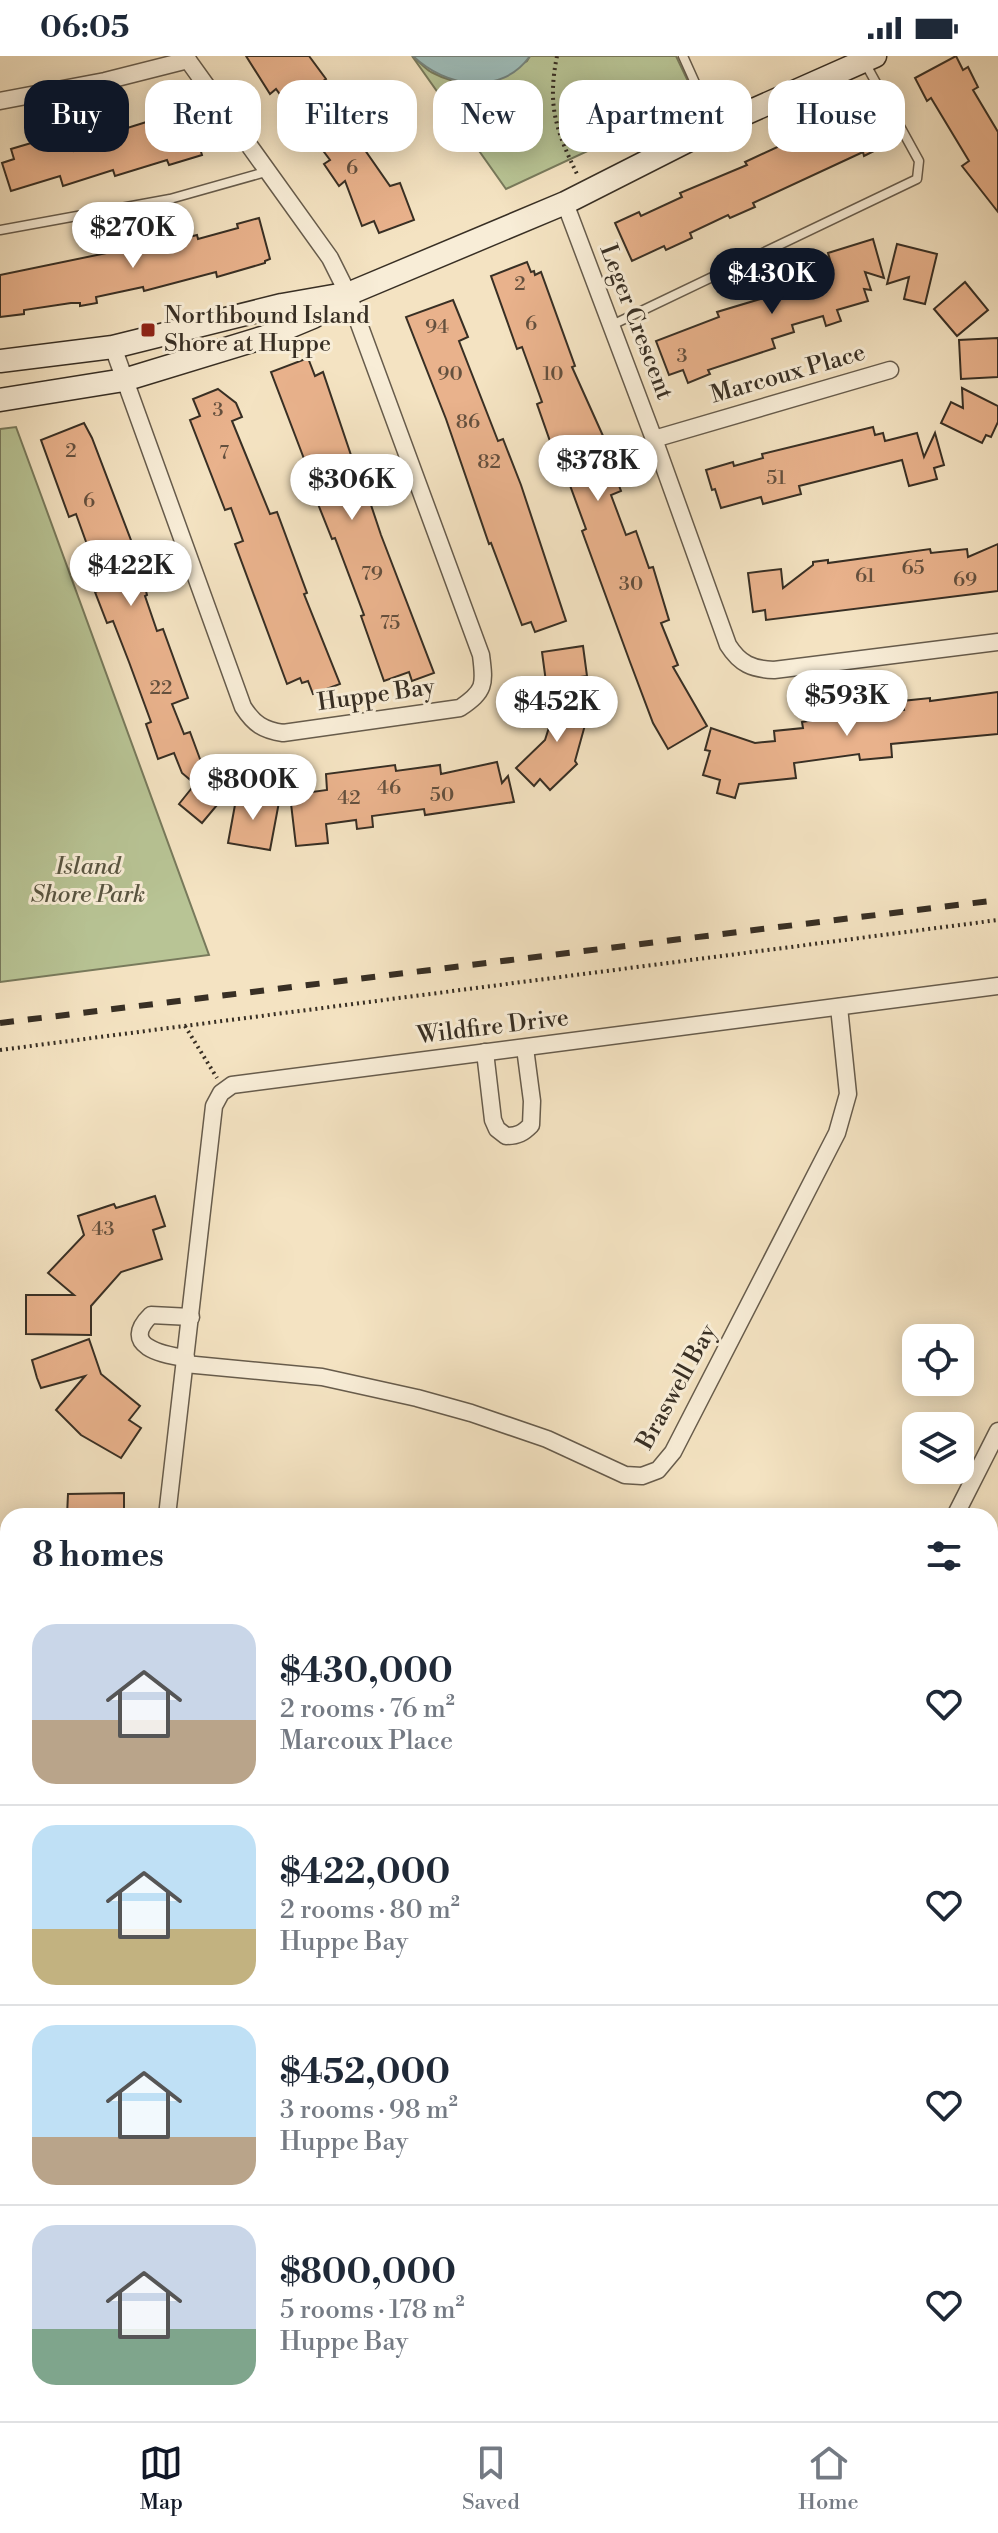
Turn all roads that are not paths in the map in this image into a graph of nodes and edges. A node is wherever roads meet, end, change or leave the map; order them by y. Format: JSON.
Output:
{"nodes":[{"id":1,"x":683,"y":56,"type":"edge"},
{"id":2,"x":186,"y":58,"type":"edge"},
{"id":3,"x":870,"y":59,"type":"edge"},
{"id":4,"x":694,"y":80,"type":"edge"},
{"id":5,"x":0,"y":101,"type":"edge"},
{"id":6,"x":752,"y":111,"type":"edge"},
{"id":7,"x":666,"y":152,"type":"edge"},
{"id":8,"x":270,"y":171,"type":"junction"},
{"id":9,"x":565,"y":203,"type":"junction"},
{"id":10,"x":0,"y":230,"type":"edge"},
{"id":11,"x":348,"y":294,"type":"junction"},
{"id":12,"x":611,"y":325,"type":"junction"},
{"id":13,"x":113,"y":347,"type":"junction"},
{"id":14,"x":0,"y":361,"type":"edge"},
{"id":15,"x":890,"y":370,"type":"dead end"},
{"id":16,"x":124,"y":380,"type":"junction"},
{"id":17,"x":0,"y":400,"type":"edge"},
{"id":18,"x":654,"y":439,"type":"junction"},
{"id":19,"x":998,"y":642,"type":"edge"},
{"id":20,"x":998,"y":986,"type":"edge"},
{"id":21,"x":839,"y":1007,"type":"junction"},
{"id":22,"x":525,"y":1048,"type":"junction"},
{"id":23,"x":485,"y":1052,"type":"junction"},
{"id":24,"x":191,"y":1317,"type":"junction"},
{"id":25,"x":186,"y":1361,"type":"junction"},
{"id":26,"x":998,"y":1431,"type":"edge"},
{"id":27,"x":168,"y":1508,"type":"edge"},
{"id":28,"x":959,"y":1508,"type":"edge"}],
"edges":[{"from":1,"to":4,"type":"lane"},
{"from":2,"to":5,"type":"street"},
{"from":2,"to":8,"type":"street"},
{"from":3,"to":6,"type":"street"},
{"from":3,"to":12,"type":"lane"},
{"from":7,"to":9,"type":"street"},
{"from":8,"to":10,"type":"lane"},
{"from":8,"to":11,"type":"street"},
{"from":9,"to":11,"type":"street"},
{"from":9,"to":12,"type":"street","name":"Leger Crescent"},
{"from":11,"to":13,"type":"street"},
{"from":11,"to":16,"type":"street"},
{"from":11,"to":16,"type":"street","name":"Huppe Bay"},
{"from":12,"to":18,"type":"street","name":"Leger Crescent"},
{"from":13,"to":14,"type":"street"},
{"from":13,"to":16,"type":"street","name":"Huppe Bay"},
{"from":15,"to":18,"type":"street","name":"Marcoux Place"},
{"from":16,"to":17,"type":"street"},
{"from":18,"to":19,"type":"street","name":"Leger Crescent"},
{"from":20,"to":21,"type":"street","name":"Wildfire Drive"},
{"from":21,"to":22,"type":"street","name":"Wildfire Drive"},
{"from":21,"to":25,"type":"street","name":"Braswell Bay"},
{"from":22,"to":23,"type":"street","name":"Wildfire Drive"},
{"from":22,"to":23,"type":"street"},
{"from":23,"to":24,"type":"street","name":"Wildfire Drive"},
{"from":24,"to":25,"type":"street"},
{"from":24,"to":25,"type":"street"},
{"from":25,"to":27,"type":"street"},
{"from":26,"to":28,"type":"street"}]}
